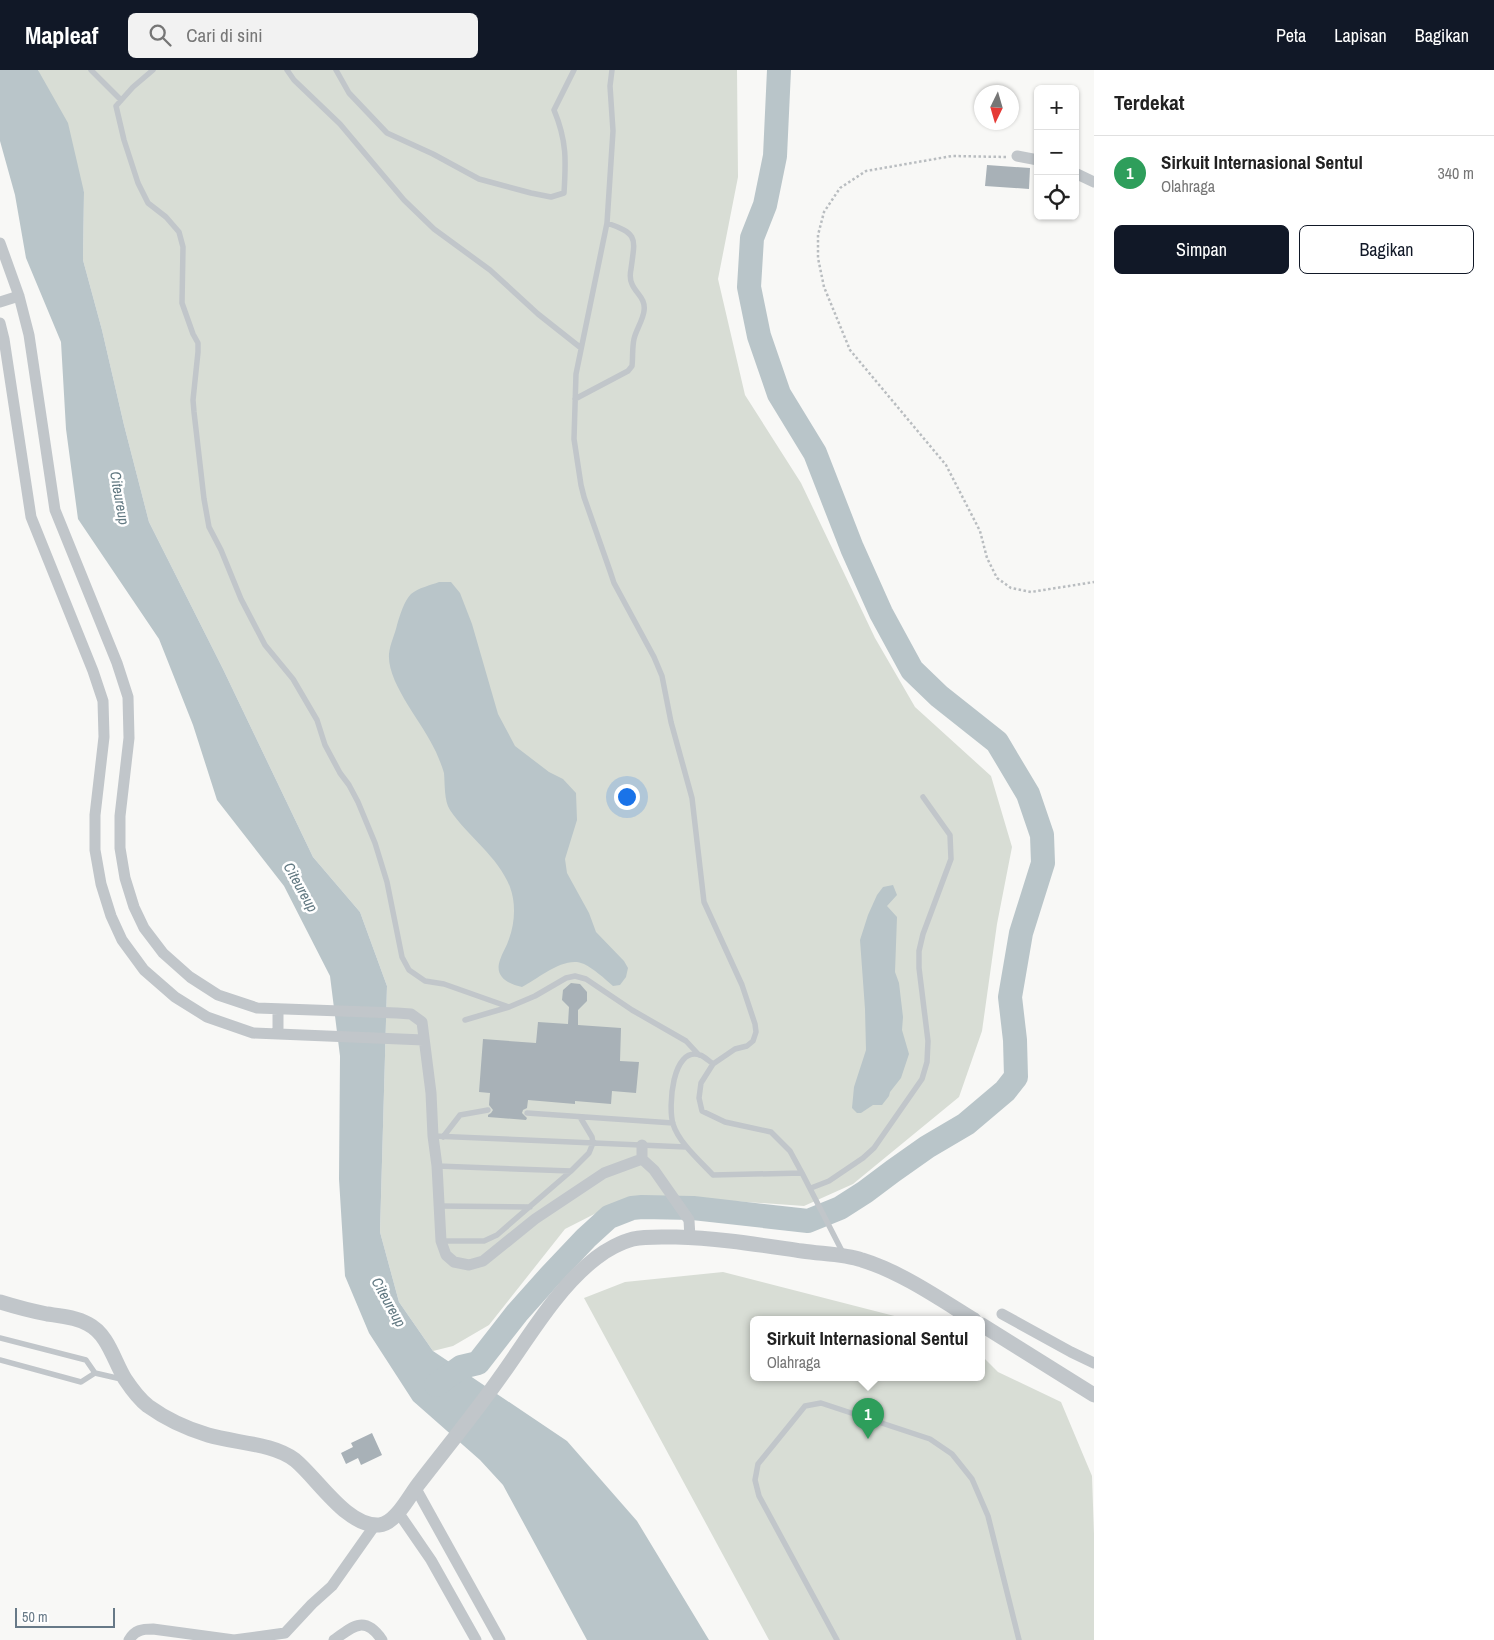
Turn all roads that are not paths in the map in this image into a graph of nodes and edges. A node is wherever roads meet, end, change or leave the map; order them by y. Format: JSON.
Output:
{"nodes":[{"id":1,"x":91,"y":70,"type":"edge"},
{"id":2,"x":153,"y":70,"type":"edge"},
{"id":3,"x":288,"y":70,"type":"edge"},
{"id":4,"x":336,"y":70,"type":"edge"},
{"id":5,"x":574,"y":70,"type":"edge"},
{"id":6,"x":612,"y":70,"type":"edge"},
{"id":7,"x":120,"y":100,"type":"junction"},
{"id":8,"x":1017,"y":156,"type":"road end"},
{"id":9,"x":1034,"y":159,"type":"edge"},
{"id":10,"x":1079,"y":175,"type":"edge"},
{"id":11,"x":1094,"y":182,"type":"edge"},
{"id":12,"x":607,"y":223,"type":"junction"},
{"id":13,"x":0,"y":243,"type":"edge"},
{"id":14,"x":19,"y":296,"type":"junction"},
{"id":15,"x":0,"y":302,"type":"edge"},
{"id":16,"x":0,"y":323,"type":"edge"},
{"id":17,"x":581,"y":348,"type":"junction"},
{"id":18,"x":575,"y":399,"type":"junction"},
{"id":19,"x":923,"y":797,"type":"dead end"},
{"id":20,"x":509,"y":1007,"type":"junction"},
{"id":21,"x":278,"y":1009,"type":"junction"},
{"id":22,"x":465,"y":1020,"type":"dead end"},
{"id":23,"x":278,"y":1034,"type":"junction"},
{"id":24,"x":424,"y":1040,"type":"junction"},
{"id":25,"x":699,"y":1054,"type":"junction"},
{"id":26,"x":712,"y":1064,"type":"junction"},
{"id":27,"x":488,"y":1110,"type":"dead end"},
{"id":28,"x":527,"y":1113,"type":"dead end"},
{"id":29,"x":580,"y":1117,"type":"junction"},
{"id":30,"x":673,"y":1123,"type":"junction"},
{"id":31,"x":438,"y":1136,"type":"junction"},
{"id":32,"x":593,"y":1143,"type":"junction"},
{"id":33,"x":642,"y":1145,"type":"junction"},
{"id":34,"x":686,"y":1147,"type":"junction"},
{"id":35,"x":642,"y":1159,"type":"junction"},
{"id":36,"x":437,"y":1166,"type":"junction"},
{"id":37,"x":571,"y":1171,"type":"junction"},
{"id":38,"x":802,"y":1173,"type":"junction"},
{"id":39,"x":811,"y":1188,"type":"junction"},
{"id":40,"x":439,"y":1206,"type":"junction"},
{"id":41,"x":530,"y":1206,"type":"junction"},
{"id":42,"x":690,"y":1238,"type":"junction"},
{"id":43,"x":441,"y":1241,"type":"junction"},
{"id":44,"x":845,"y":1257,"type":"junction"},
{"id":45,"x":0,"y":1302,"type":"edge"},
{"id":46,"x":1002,"y":1314,"type":"dead end"},
{"id":47,"x":967,"y":1316,"type":"edge"},
{"id":48,"x":985,"y":1327,"type":"edge"},
{"id":49,"x":0,"y":1338,"type":"edge"},
{"id":50,"x":0,"y":1360,"type":"edge"},
{"id":51,"x":1094,"y":1363,"type":"edge"},
{"id":52,"x":95,"y":1373,"type":"junction"},
{"id":53,"x":126,"y":1380,"type":"junction"},
{"id":54,"x":1094,"y":1395,"type":"edge"},
{"id":55,"x":416,"y":1487,"type":"junction"},
{"id":56,"x":398,"y":1512,"type":"junction"},
{"id":57,"x":375,"y":1525,"type":"junction"},
{"id":58,"x":129,"y":1640,"type":"edge"},
{"id":59,"x":334,"y":1640,"type":"edge"},
{"id":60,"x":382,"y":1640,"type":"edge"},
{"id":61,"x":476,"y":1640,"type":"edge"},
{"id":62,"x":500,"y":1640,"type":"edge"},
{"id":63,"x":837,"y":1640,"type":"edge"},
{"id":64,"x":1019,"y":1640,"type":"edge"}],
"edges":[{"from":1,"to":7,"type":"lane"},
{"from":2,"to":7,"type":"lane"},
{"from":3,"to":17,"type":"lane"},
{"from":4,"to":5,"type":"lane"},
{"from":6,"to":12,"type":"lane"},
{"from":7,"to":20,"type":"lane"},
{"from":8,"to":9,"type":"street"},
{"from":10,"to":11,"type":"street"},
{"from":12,"to":17,"type":"lane"},
{"from":12,"to":18,"type":"lane"},
{"from":13,"to":14,"type":"street"},
{"from":14,"to":15,"type":"street"},
{"from":14,"to":21,"type":"street"},
{"from":16,"to":23,"type":"street"},
{"from":17,"to":18,"type":"lane"},
{"from":18,"to":26,"type":"lane"},
{"from":19,"to":39,"type":"lane"},
{"from":20,"to":22,"type":"lane"},
{"from":20,"to":25,"type":"lane"},
{"from":21,"to":23,"type":"street"},
{"from":21,"to":24,"type":"street"},
{"from":23,"to":24,"type":"street"},
{"from":24,"to":31,"type":"street"},
{"from":25,"to":26,"type":"lane"},
{"from":25,"to":30,"type":"lane"},
{"from":26,"to":38,"type":"lane"},
{"from":27,"to":31,"type":"lane"},
{"from":28,"to":29,"type":"lane"},
{"from":29,"to":30,"type":"lane"},
{"from":29,"to":32,"type":"lane"},
{"from":30,"to":34,"type":"lane"},
{"from":31,"to":32,"type":"lane"},
{"from":31,"to":36,"type":"street"},
{"from":32,"to":33,"type":"lane"},
{"from":32,"to":37,"type":"lane"},
{"from":33,"to":34,"type":"lane"},
{"from":33,"to":35,"type":"street"},
{"from":34,"to":38,"type":"lane"},
{"from":35,"to":42,"type":"street"},
{"from":35,"to":43,"type":"street"},
{"from":36,"to":37,"type":"lane"},
{"from":36,"to":40,"type":"street"},
{"from":37,"to":41,"type":"lane"},
{"from":38,"to":39,"type":"lane"},
{"from":39,"to":44,"type":"lane"},
{"from":40,"to":41,"type":"lane"},
{"from":40,"to":43,"type":"street"},
{"from":41,"to":43,"type":"lane"},
{"from":42,"to":44,"type":"street"},
{"from":42,"to":55,"type":"street"},
{"from":44,"to":47,"type":"street"},
{"from":45,"to":53,"type":"street"},
{"from":46,"to":51,"type":"street"},
{"from":48,"to":54,"type":"street"},
{"from":49,"to":52,"type":"lane"},
{"from":50,"to":52,"type":"lane"},
{"from":52,"to":53,"type":"lane"},
{"from":53,"to":57,"type":"street"},
{"from":55,"to":56,"type":"street"},
{"from":55,"to":62,"type":"street"},
{"from":56,"to":57,"type":"street"},
{"from":56,"to":61,"type":"street"},
{"from":57,"to":58,"type":"street"},
{"from":59,"to":60,"type":"street"},
{"from":63,"to":64,"type":"lane"}]}
